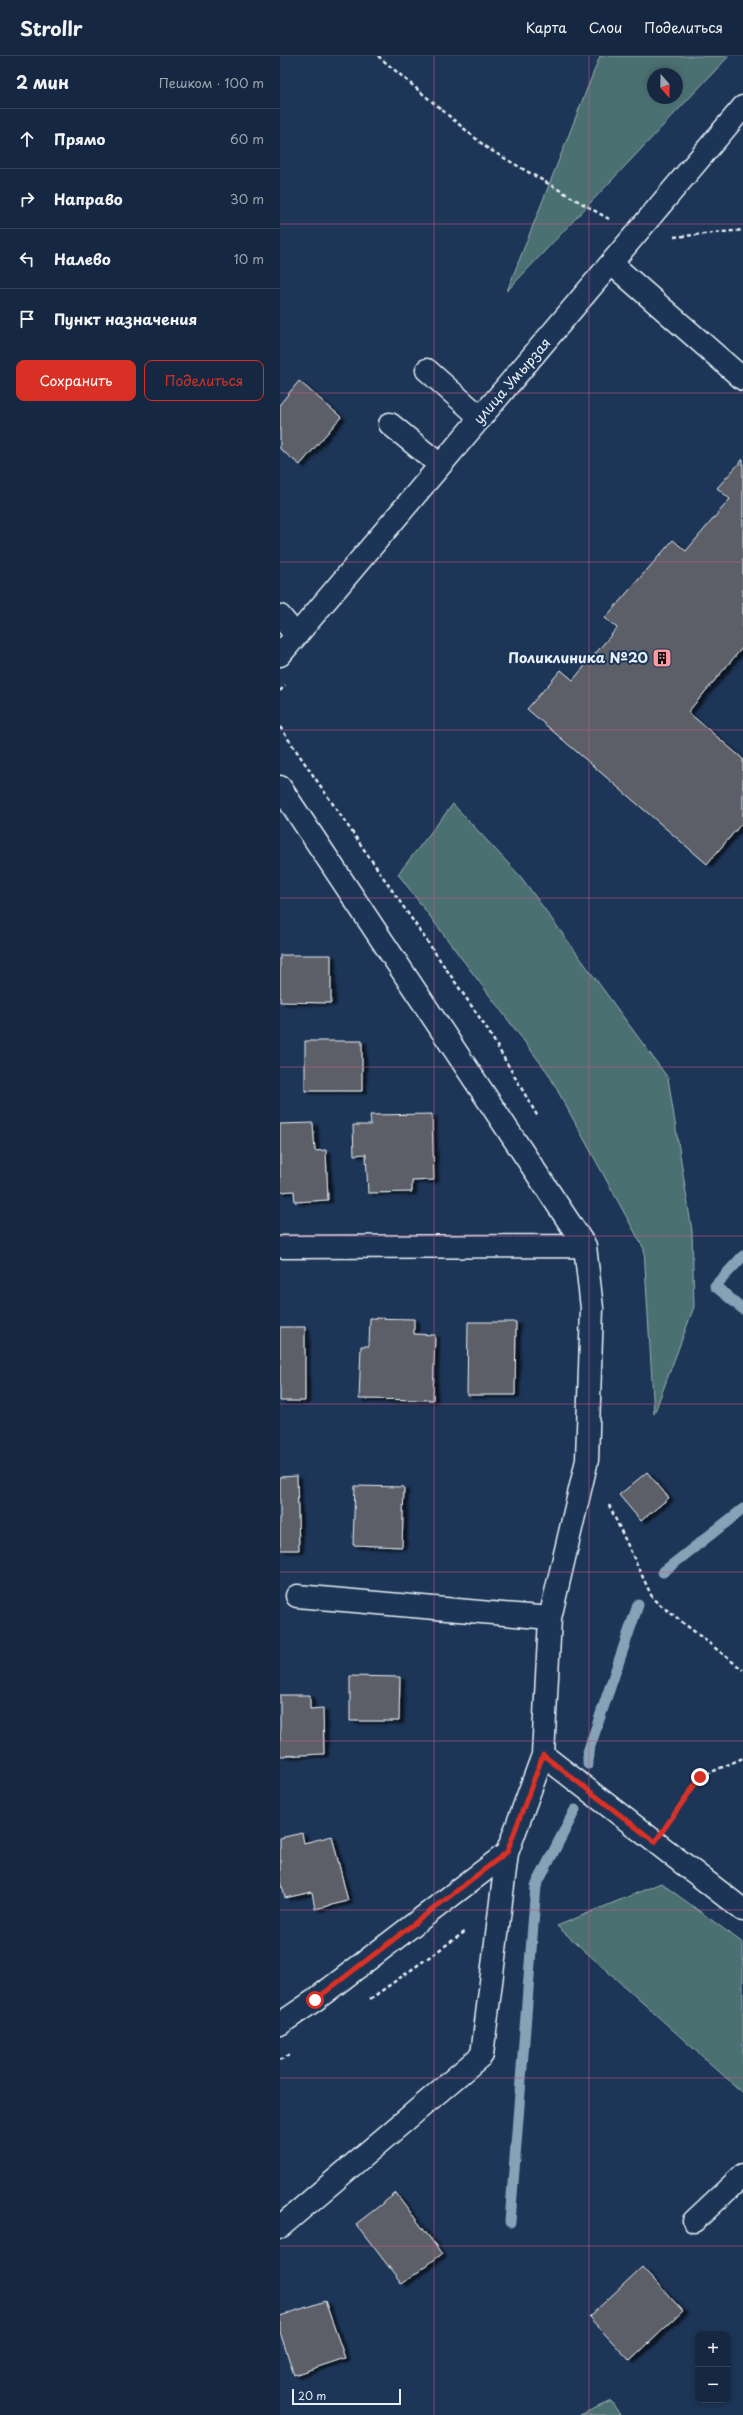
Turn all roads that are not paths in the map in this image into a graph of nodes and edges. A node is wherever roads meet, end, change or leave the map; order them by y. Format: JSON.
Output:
{"nodes":[{"id":1,"x":743,"y":107,"type":"edge"},
{"id":2,"x":612,"y":264,"type":"junction"},
{"id":3,"x":427,"y":370,"type":"dead end"},
{"id":4,"x":743,"y":379,"type":"edge"},
{"id":5,"x":480,"y":418,"type":"junction"},
{"id":6,"x":390,"y":424,"type":"dead end"},
{"id":7,"x":440,"y":465,"type":"junction"},
{"id":8,"x":280,"y":616,"type":"edge"},
{"id":9,"x":296,"y":635,"type":"junction"},
{"id":10,"x":280,"y":655,"type":"edge"},
{"id":11,"x":280,"y":787,"type":"edge"},
{"id":12,"x":284,"y":1246,"type":"dead end"},
{"id":13,"x":585,"y":1246,"type":"junction"},
{"id":14,"x":297,"y":1596,"type":"dead end"},
{"id":15,"x":550,"y":1618,"type":"junction"},
{"id":16,"x":543,"y":1755,"type":"junction"},
{"id":17,"x":507,"y":1852,"type":"junction"},
{"id":18,"x":743,"y":1910,"type":"edge"},
{"id":19,"x":280,"y":2024,"type":"edge"},
{"id":20,"x":743,"y":2175,"type":"edge"},
{"id":21,"x":694,"y":2221,"type":"dead end"},
{"id":22,"x":280,"y":2227,"type":"edge"}],
"edges":[{"from":1,"to":2,"type":"street","name":"улица Умырзая"},
{"from":2,"to":4,"type":"street"},
{"from":2,"to":5,"type":"street","name":"улица Умырзая"},
{"from":3,"to":5,"type":"street"},
{"from":5,"to":7,"type":"street","name":"улица Умырзая"},
{"from":6,"to":7,"type":"street"},
{"from":7,"to":9,"type":"street","name":"улица Умырзая"},
{"from":8,"to":9,"type":"street"},
{"from":9,"to":10,"type":"street","name":"улица Умырзая"},
{"from":11,"to":13,"type":"street"},
{"from":12,"to":13,"type":"street"},
{"from":13,"to":15,"type":"street"},
{"from":14,"to":15,"type":"street"},
{"from":15,"to":16,"type":"street"},
{"from":16,"to":17,"type":"street"},
{"from":16,"to":18,"type":"street"},
{"from":17,"to":19,"type":"street"},
{"from":17,"to":22,"type":"street"},
{"from":20,"to":21,"type":"street"}]}
